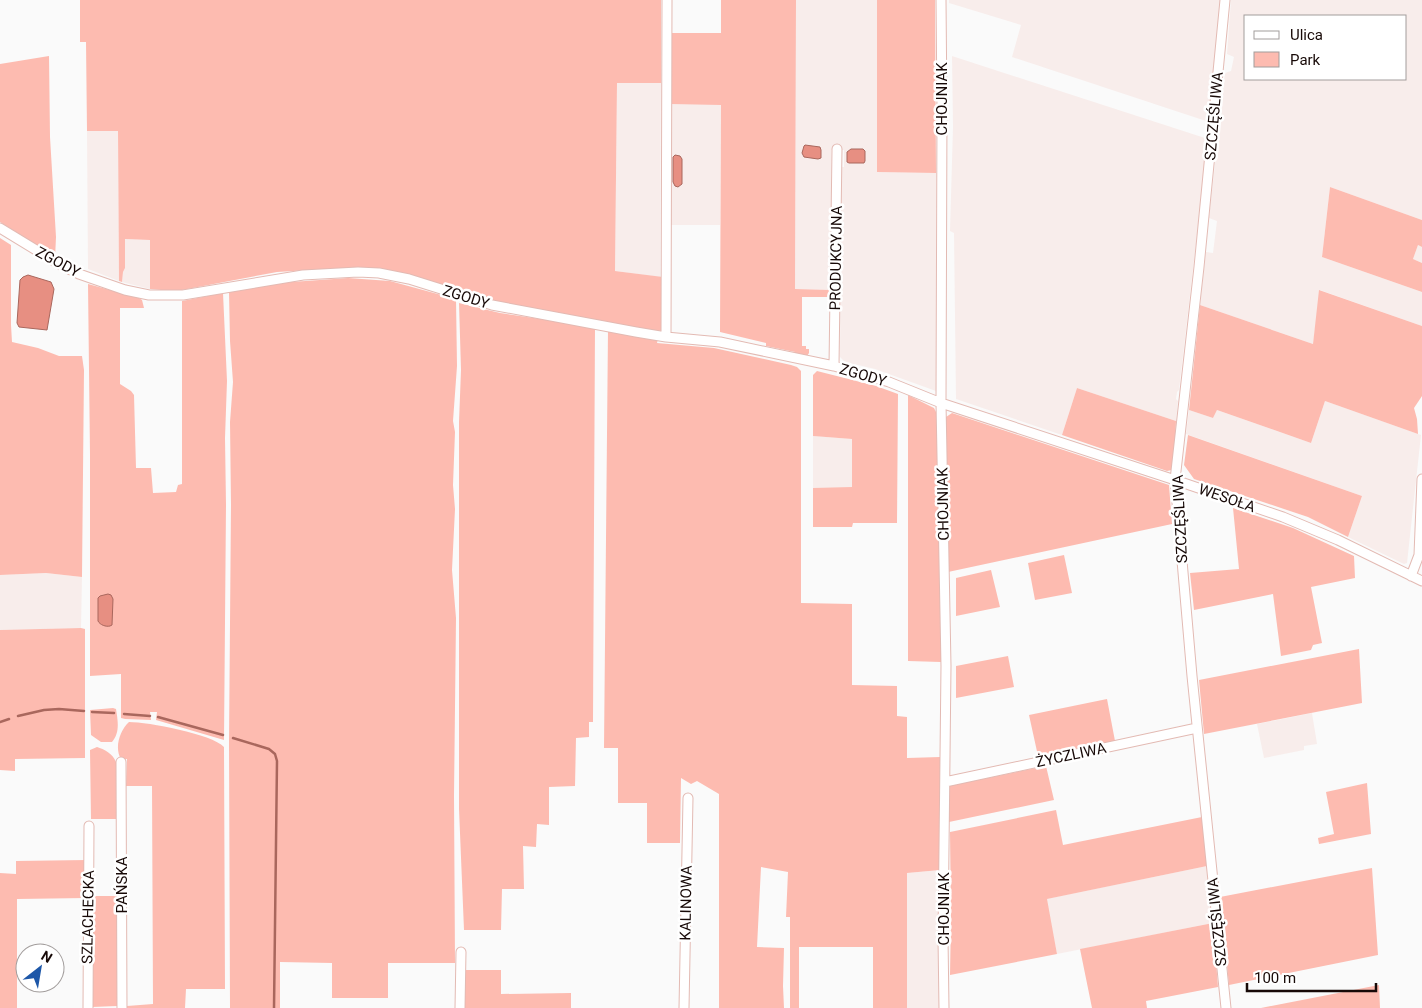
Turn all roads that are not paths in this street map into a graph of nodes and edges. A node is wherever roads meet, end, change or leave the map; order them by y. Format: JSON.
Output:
{"nodes":[{"id":1,"x":667,"y":0,"type":"edge"},
{"id":2,"x":941,"y":0,"type":"edge"},
{"id":3,"x":1225,"y":0,"type":"edge"},
{"id":4,"x":837,"y":150,"type":"dead end"},
{"id":5,"x":0,"y":228,"type":"edge"},
{"id":6,"x":666,"y":337,"type":"junction"},
{"id":7,"x":834,"y":366,"type":"junction"},
{"id":8,"x":941,"y":403,"type":"junction"},
{"id":9,"x":1422,"y":479,"type":"edge"},
{"id":10,"x":1175,"y":480,"type":"junction"},
{"id":11,"x":1411,"y":576,"type":"junction"},
{"id":12,"x":1422,"y":581,"type":"edge"},
{"id":13,"x":1197,"y":728,"type":"junction"},
{"id":14,"x":121,"y":762,"type":"dead end"},
{"id":15,"x":944,"y":782,"type":"junction"},
{"id":16,"x":688,"y":798,"type":"dead end"},
{"id":17,"x":89,"y":826,"type":"dead end"},
{"id":18,"x":460,"y":952,"type":"dead end"},
{"id":19,"x":88,"y":1008,"type":"edge"},
{"id":20,"x":122,"y":1008,"type":"edge"},
{"id":21,"x":460,"y":1008,"type":"edge"},
{"id":22,"x":684,"y":1008,"type":"edge"},
{"id":23,"x":944,"y":1008,"type":"edge"},
{"id":24,"x":1226,"y":1008,"type":"edge"}],
"edges":[{"from":1,"to":6,"type":"street"},
{"from":2,"to":8,"type":"street","name":"CHOJNIAK"},
{"from":3,"to":10,"type":"street","name":"SZCZĘŚLIWA"},
{"from":4,"to":7,"type":"street","name":"PRODUKCYJNA"},
{"from":5,"to":6,"type":"street","name":"ZGODY"},
{"from":6,"to":7,"type":"street","name":"ZGODY"},
{"from":7,"to":8,"type":"street","name":"ZGODY"},
{"from":8,"to":10,"type":"street","name":"WESOŁA"},
{"from":8,"to":15,"type":"street","name":"CHOJNIAK"},
{"from":9,"to":11,"type":"street"},
{"from":10,"to":11,"type":"street","name":"WESOŁA"},
{"from":10,"to":13,"type":"street","name":"SZCZĘŚLIWA"},
{"from":11,"to":12,"type":"street","name":"WESOŁA"},
{"from":13,"to":15,"type":"street","name":"ŻYCZLIWA"},
{"from":13,"to":24,"type":"street","name":"SZCZĘŚLIWA"},
{"from":14,"to":20,"type":"street","name":"PAŃSKA"},
{"from":15,"to":23,"type":"street","name":"CHOJNIAK"},
{"from":16,"to":22,"type":"street","name":"KALINOWA"},
{"from":17,"to":19,"type":"street","name":"SZLACHECKA"},
{"from":18,"to":21,"type":"street"}]}
